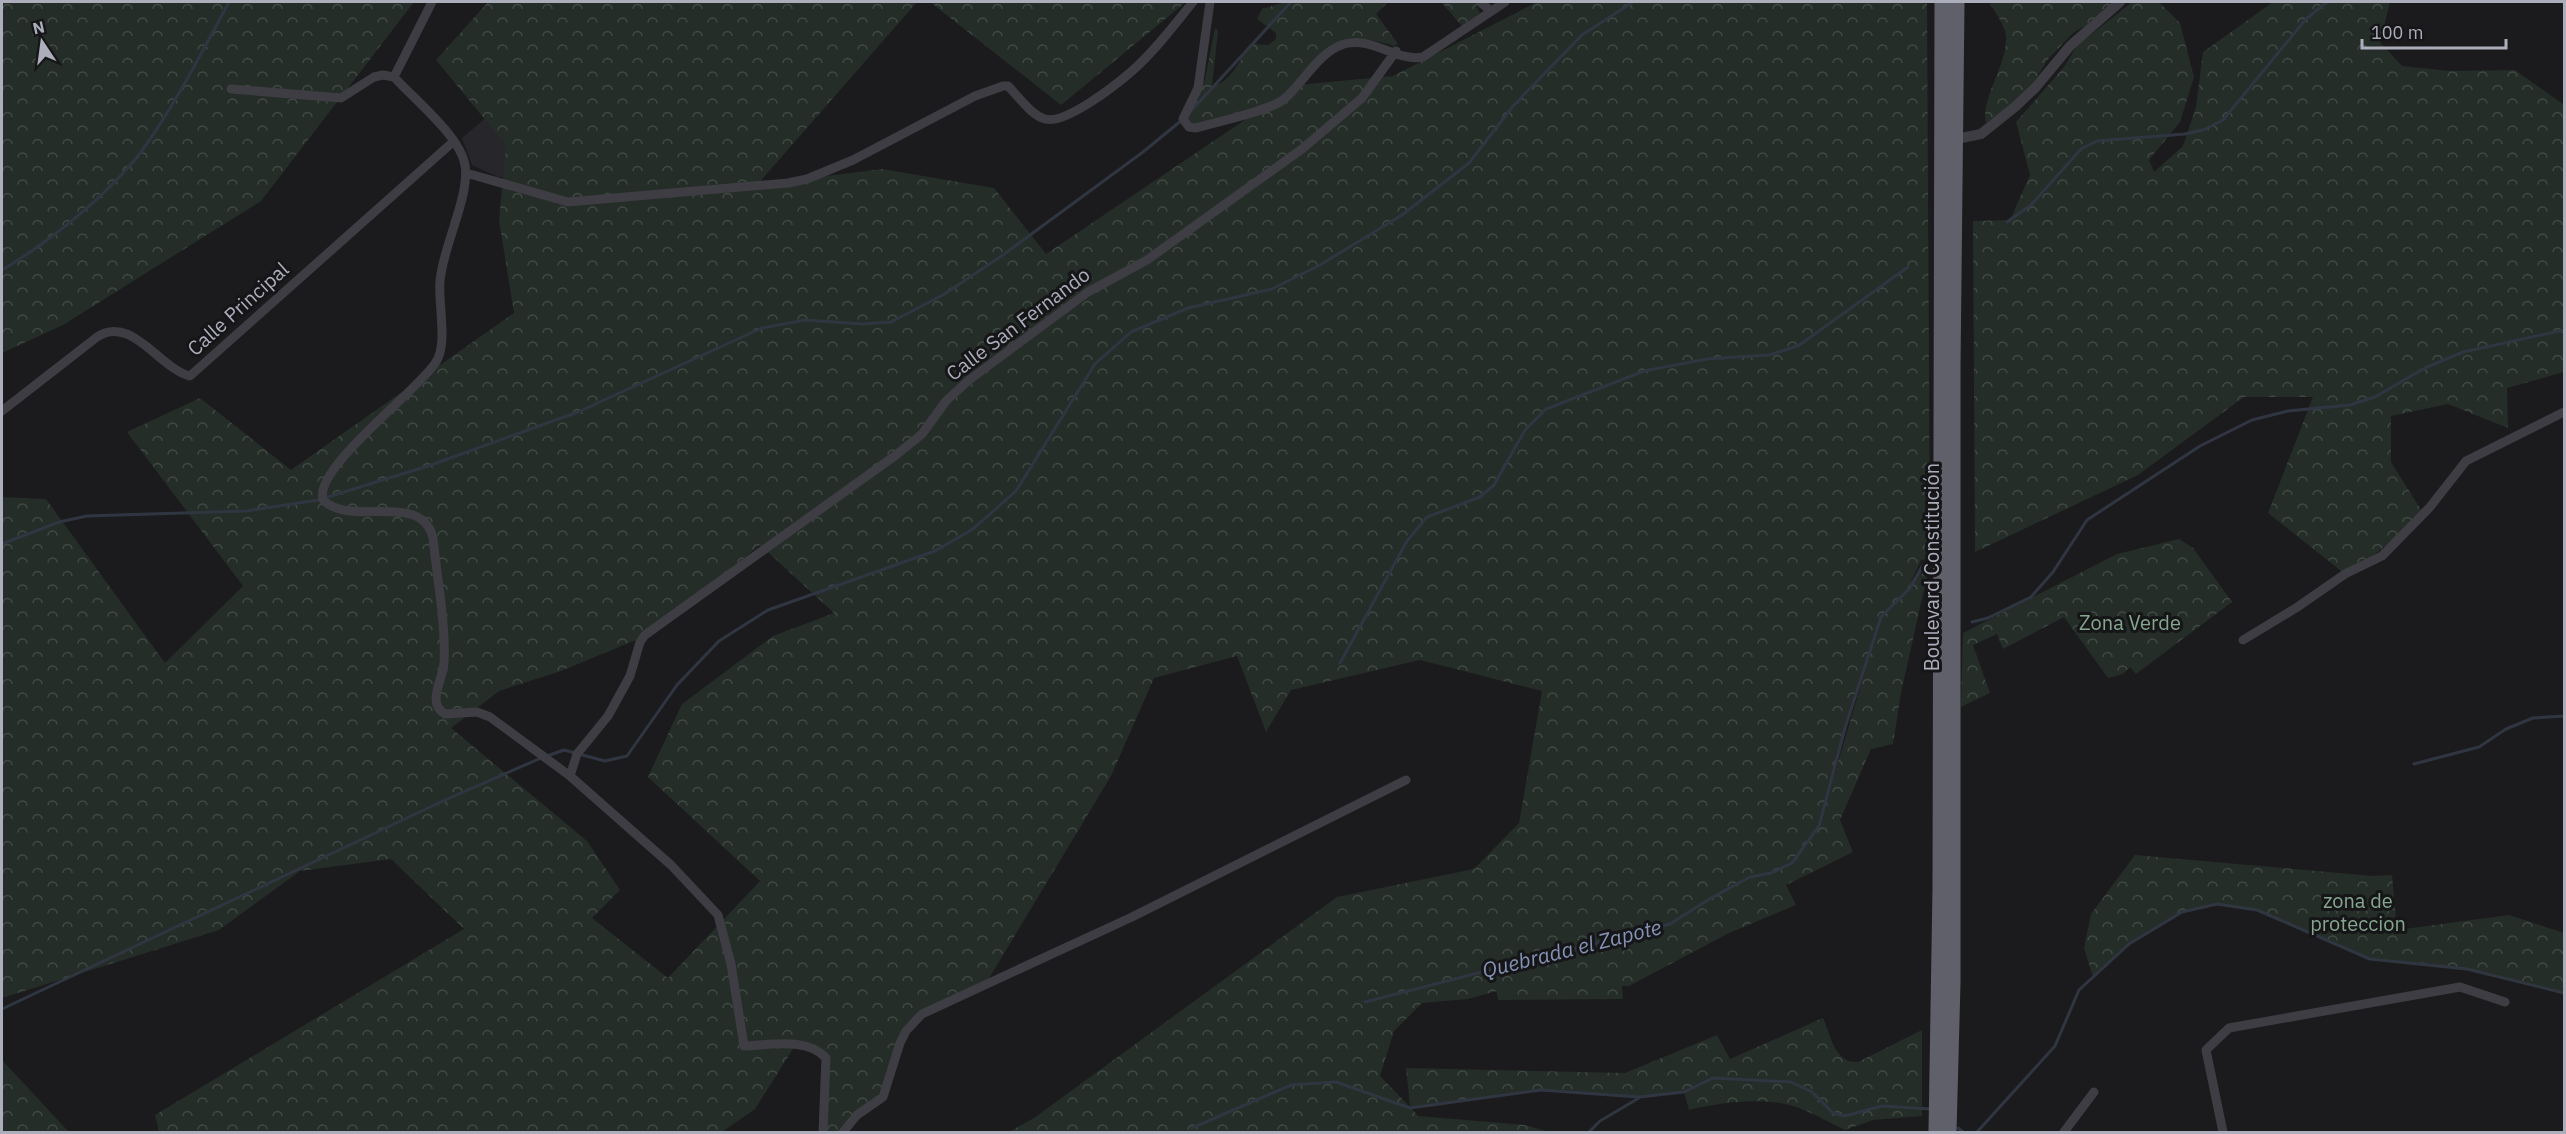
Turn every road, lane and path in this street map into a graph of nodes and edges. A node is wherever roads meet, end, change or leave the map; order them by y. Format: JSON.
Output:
{"nodes":[{"id":1,"x":432,"y":2,"type":"edge"},
{"id":2,"x":1193,"y":2,"type":"edge"},
{"id":3,"x":1210,"y":2,"type":"edge"},
{"id":4,"x":1480,"y":2,"type":"edge"},
{"id":5,"x":1505,"y":2,"type":"edge"},
{"id":6,"x":1942,"y":2,"type":"edge"},
{"id":7,"x":1957,"y":2,"type":"edge"},
{"id":8,"x":2121,"y":2,"type":"edge"},
{"id":9,"x":1491,"y":11,"type":"junction"},
{"id":10,"x":1396,"y":51,"type":"junction"},
{"id":11,"x":394,"y":77,"type":"junction"},
{"id":12,"x":231,"y":89,"type":"dead end"},
{"id":13,"x":1956,"y":139,"type":"junction"},
{"id":14,"x":454,"y":141,"type":"junction"},
{"id":15,"x":466,"y":173,"type":"junction"},
{"id":16,"x":2,"y":411,"type":"edge"},
{"id":17,"x":2565,"y":412,"type":"edge"},
{"id":18,"x":2243,"y":640,"type":"dead end"},
{"id":19,"x":570,"y":776,"type":"junction"},
{"id":20,"x":1406,"y":780,"type":"dead end"},
{"id":21,"x":2505,"y":1002,"type":"dead end"},
{"id":22,"x":2094,"y":1092,"type":"dead end"},
{"id":23,"x":823,"y":1132,"type":"edge"},
{"id":24,"x":843,"y":1132,"type":"edge"},
{"id":25,"x":1936,"y":1132,"type":"edge"},
{"id":26,"x":1949,"y":1132,"type":"edge"},
{"id":27,"x":2064,"y":1132,"type":"edge"},
{"id":28,"x":2223,"y":1132,"type":"edge"}],
"edges":[{"from":1,"to":11,"type":"street"},
{"from":2,"to":15,"type":"street"},
{"from":3,"to":10,"type":"street"},
{"from":4,"to":9,"type":"street"},
{"from":5,"to":9,"type":"street"},
{"from":6,"to":25,"type":"highway","name":"Boulevard Constitución"},
{"from":7,"to":13,"type":"highway","name":"Boulevard Constitución"},
{"from":8,"to":13,"type":"street"},
{"from":9,"to":10,"type":"street"},
{"from":10,"to":19,"type":"street","name":"Calle San Fernando"},
{"from":11,"to":12,"type":"street"},
{"from":11,"to":14,"type":"street"},
{"from":13,"to":26,"type":"highway","name":"Boulevard Constitución"},
{"from":14,"to":15,"type":"street"},
{"from":14,"to":16,"type":"street","name":"Calle Principal"},
{"from":15,"to":19,"type":"street"},
{"from":17,"to":18,"type":"street"},
{"from":19,"to":23,"type":"street"},
{"from":20,"to":24,"type":"street"},
{"from":21,"to":28,"type":"street"},
{"from":22,"to":27,"type":"street"}]}
